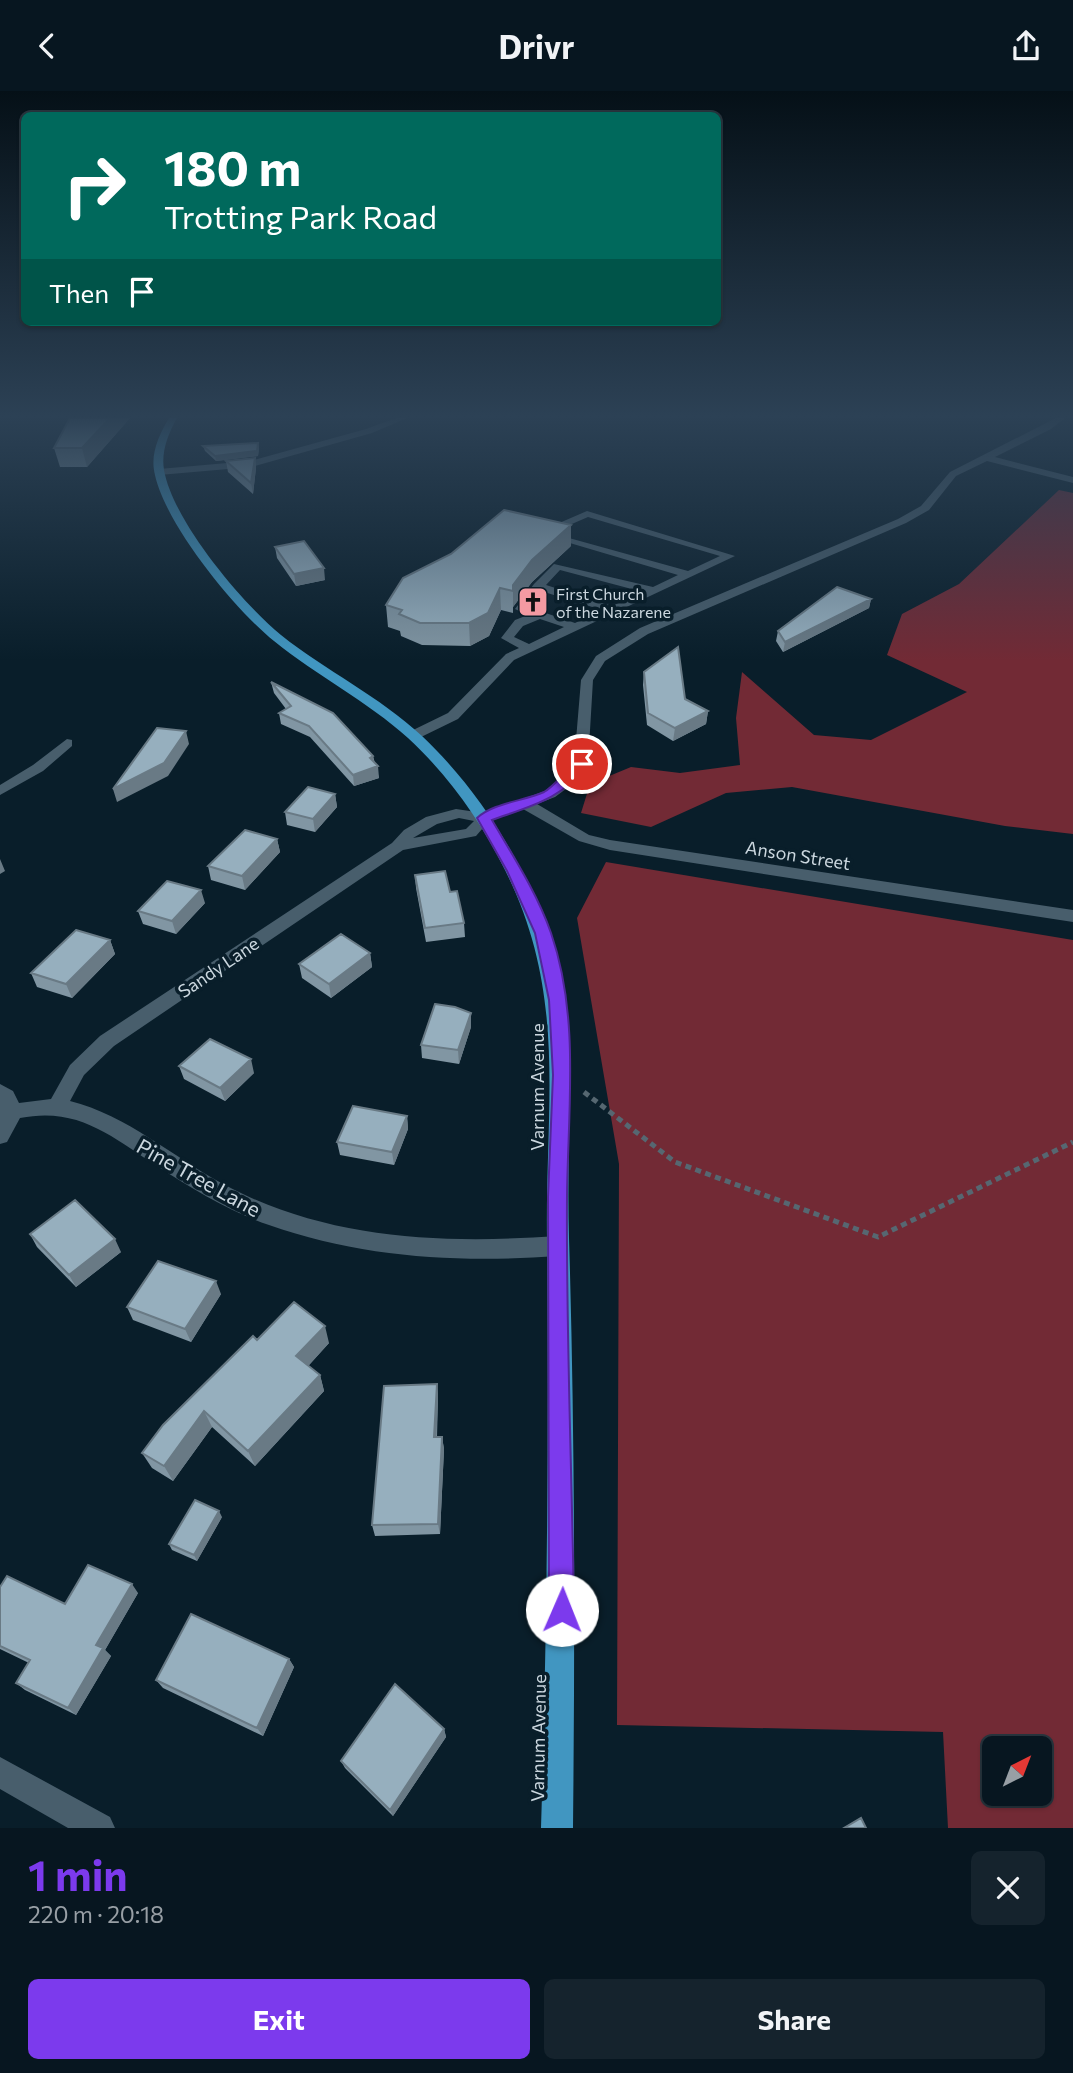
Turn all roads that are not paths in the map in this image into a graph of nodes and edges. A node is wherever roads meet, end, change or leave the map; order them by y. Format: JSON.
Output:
{"nodes":[{"id":1,"x":169,"y":499,"type":"edge"},
{"id":2,"x":932,"y":499,"type":"edge"},
{"id":3,"x":576,"y":557,"type":"junction"},
{"id":4,"x":689,"y":575,"type":"junction"},
{"id":5,"x":538,"y":586,"type":"junction"},
{"id":6,"x":654,"y":590,"type":"junction"},
{"id":7,"x":613,"y":610,"type":"junction"},
{"id":8,"x":538,"y":616,"type":"junction"},
{"id":9,"x":575,"y":627,"type":"junction"},
{"id":10,"x":529,"y":648,"type":"junction"},
{"id":11,"x":414,"y":735,"type":"junction"},
{"id":12,"x":68,"y":743,"type":"dead end"},
{"id":13,"x":0,"y":792,"type":"edge"},
{"id":14,"x":526,"y":804,"type":"junction"},
{"id":15,"x":484,"y":818,"type":"junction"},
{"id":16,"x":1073,"y":916,"type":"edge"},
{"id":17,"x":0,"y":1092,"type":"edge"},
{"id":18,"x":57,"y":1107,"type":"junction"},
{"id":19,"x":12,"y":1112,"type":"junction"},
{"id":20,"x":0,"y":1136,"type":"edge"},
{"id":21,"x":558,"y":1246,"type":"junction"},
{"id":22,"x":0,"y":1772,"type":"edge"},
{"id":23,"x":99,"y":1828,"type":"edge"},
{"id":24,"x":557,"y":1828,"type":"edge"}],
"edges":[{"from":1,"to":11,"type":"main road","name":"Varnum Avenue"},
{"from":2,"to":14,"type":"street","name":"Sandy Lane"},
{"from":3,"to":4,"type":"street"},
{"from":3,"to":4,"type":"street"},
{"from":3,"to":5,"type":"street"},
{"from":3,"to":6,"type":"street"},
{"from":4,"to":6,"type":"street"},
{"from":5,"to":7,"type":"street"},
{"from":5,"to":8,"type":"street"},
{"from":6,"to":7,"type":"street"},
{"from":7,"to":9,"type":"street"},
{"from":8,"to":9,"type":"street"},
{"from":8,"to":10,"type":"street"},
{"from":9,"to":10,"type":"street"},
{"from":10,"to":11,"type":"street"},
{"from":11,"to":15,"type":"main road","name":"Varnum Avenue"},
{"from":12,"to":13,"type":"street"},
{"from":14,"to":15,"type":"street","name":"Sandy Lane"},
{"from":14,"to":16,"type":"street","name":"Anson Street"},
{"from":15,"to":18,"type":"street","name":"Sandy Lane"},
{"from":15,"to":21,"type":"main road","name":"Varnum Avenue"},
{"from":17,"to":19,"type":"street"},
{"from":18,"to":19,"type":"street","name":"Pine Tree Lane"},
{"from":18,"to":21,"type":"street","name":"Pine Tree Lane"},
{"from":19,"to":20,"type":"street"},
{"from":21,"to":24,"type":"main road","name":"Varnum Avenue"},
{"from":22,"to":23,"type":"street"}]}
